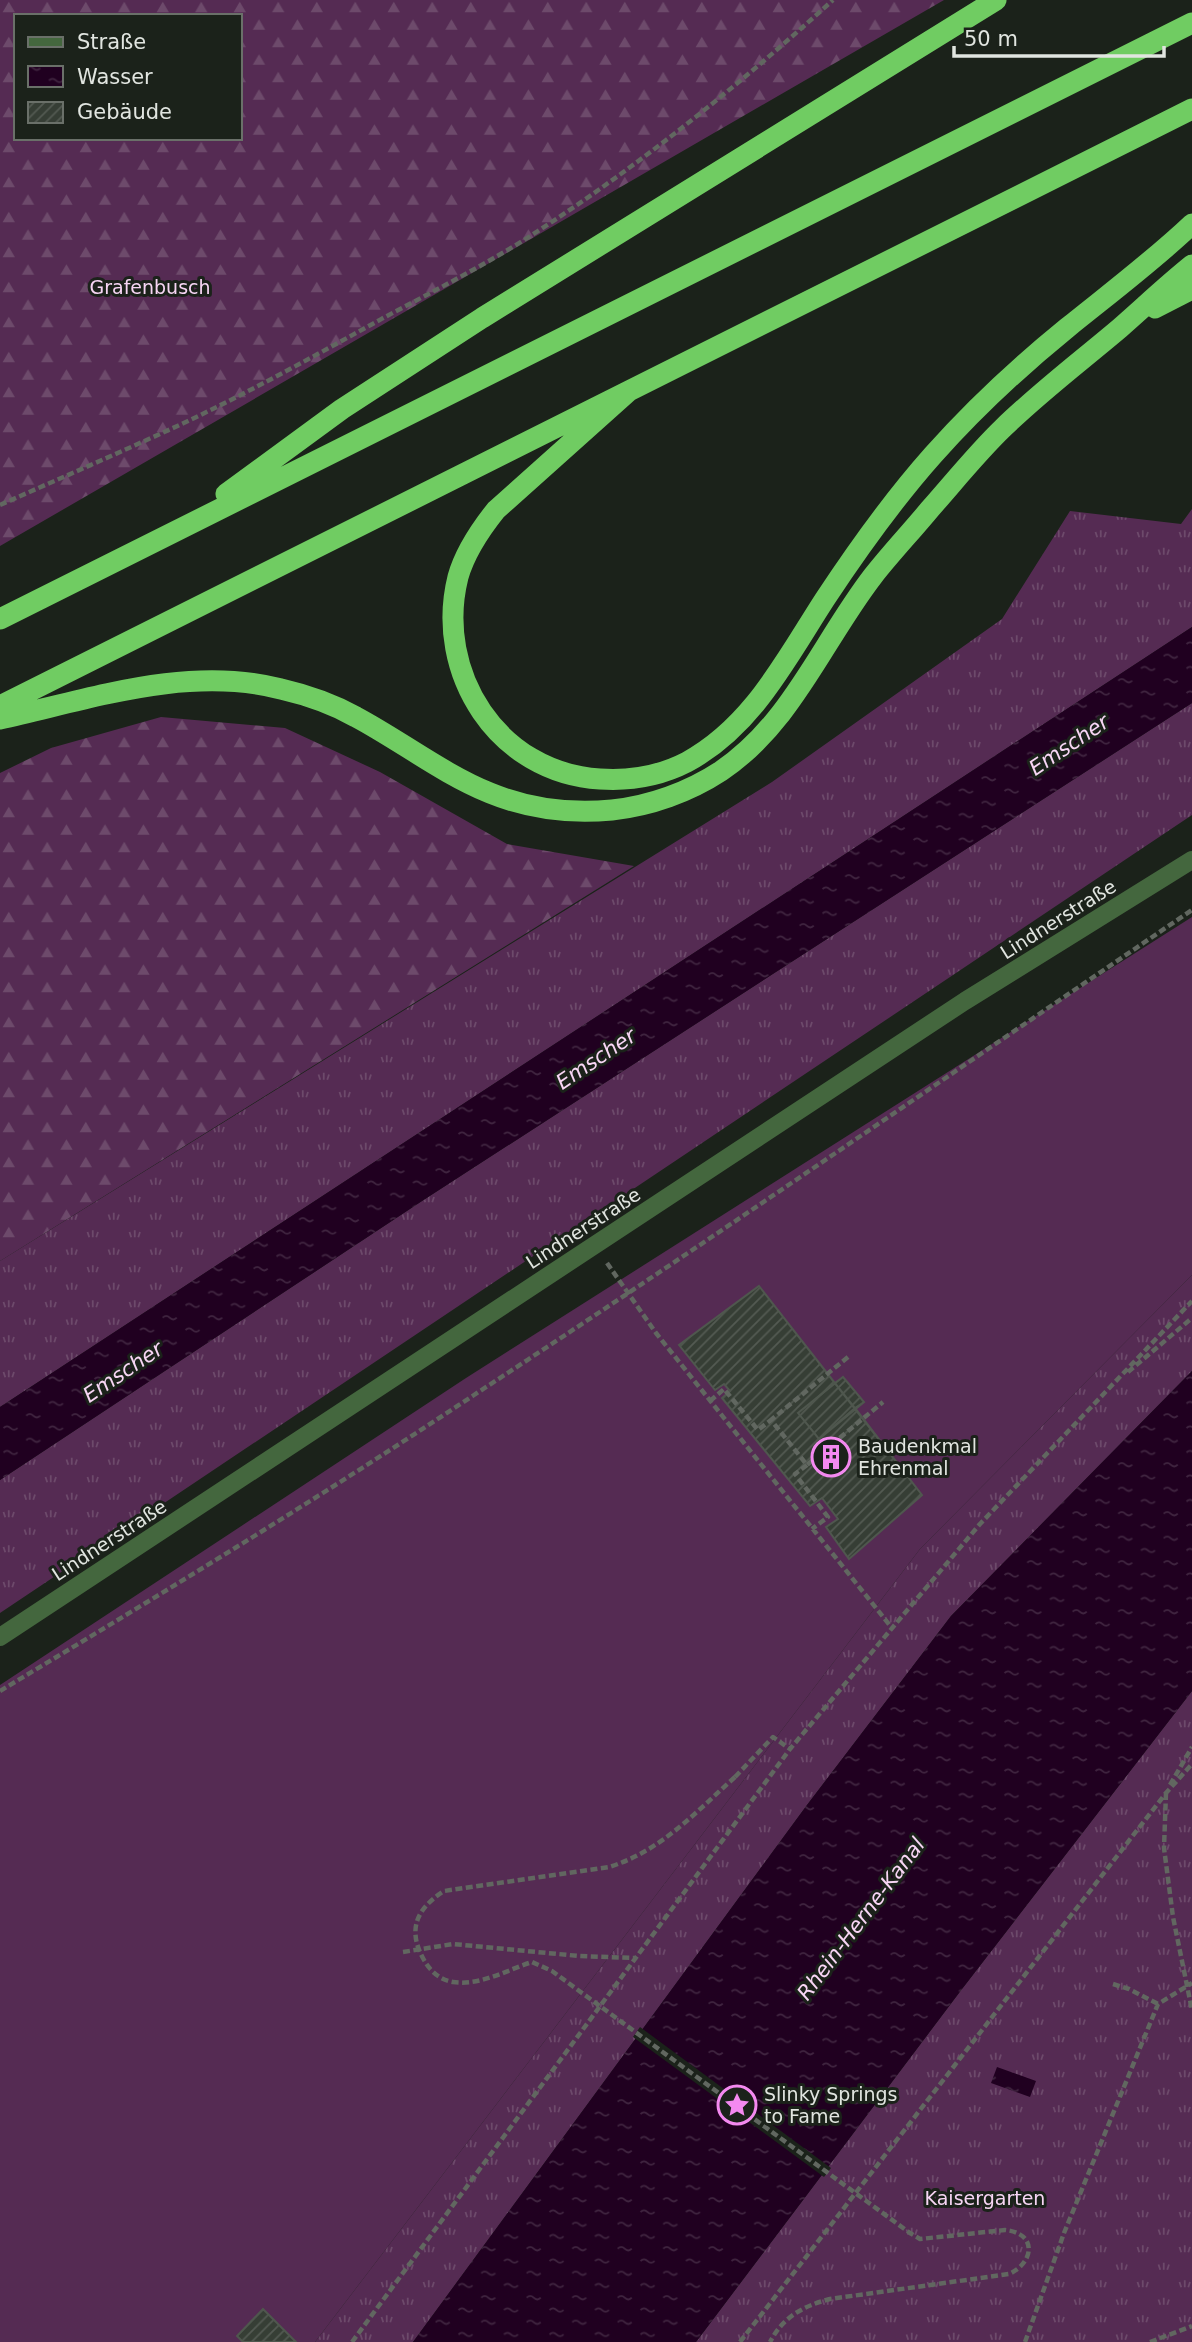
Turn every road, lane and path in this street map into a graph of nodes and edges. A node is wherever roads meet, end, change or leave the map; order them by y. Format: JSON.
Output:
{"nodes":[{"id":1,"x":833,"y":0,"type":"edge"},
{"id":2,"x":996,"y":0,"type":"edge"},
{"id":3,"x":1192,"y":23,"type":"edge"},
{"id":4,"x":1192,"y":109,"type":"edge"},
{"id":5,"x":1192,"y":224,"type":"edge"},
{"id":6,"x":1192,"y":265,"type":"edge"},
{"id":7,"x":1192,"y":289,"type":"edge"},
{"id":8,"x":1117,"y":330,"type":"junction"},
{"id":9,"x":629,"y":391,"type":"junction"},
{"id":10,"x":0,"y":505,"type":"edge"},
{"id":11,"x":180,"y":528,"type":"junction"},
{"id":12,"x":0,"y":619,"type":"edge"},
{"id":13,"x":0,"y":706,"type":"edge"},
{"id":14,"x":0,"y":719,"type":"edge"},
{"id":15,"x":1192,"y":860,"type":"edge"},
{"id":16,"x":1192,"y":910,"type":"edge"},
{"id":17,"x":595,"y":1245,"type":"junction"},
{"id":18,"x":628,"y":1293,"type":"junction"},
{"id":19,"x":1192,"y":1300,"type":"edge"},
{"id":20,"x":1192,"y":1318,"type":"edge"},
{"id":21,"x":848,"y":1357,"type":"dead end"},
{"id":22,"x":1108,"y":1388,"type":"junction"},
{"id":23,"x":710,"y":1401,"type":"junction"},
{"id":24,"x":883,"y":1402,"type":"dead end"},
{"id":25,"x":771,"y":1420,"type":"junction"},
{"id":26,"x":807,"y":1465,"type":"junction"},
{"id":27,"x":812,"y":1529,"type":"junction"},
{"id":28,"x":892,"y":1628,"type":"junction"},
{"id":29,"x":0,"y":1637,"type":"edge"},
{"id":30,"x":0,"y":1691,"type":"edge"},
{"id":31,"x":1192,"y":1747,"type":"edge"},
{"id":32,"x":790,"y":1749,"type":"junction"},
{"id":33,"x":1192,"y":1764,"type":"edge"},
{"id":34,"x":1166,"y":1793,"type":"junction"},
{"id":35,"x":403,"y":1952,"type":"dead end"},
{"id":36,"x":636,"y":1958,"type":"junction"},
{"id":37,"x":1114,"y":1984,"type":"dead end"},
{"id":38,"x":1189,"y":1984,"type":"edge"},
{"id":39,"x":1158,"y":2004,"type":"junction"},
{"id":40,"x":1192,"y":2010,"type":"edge"},
{"id":41,"x":1192,"y":2326,"type":"edge"},
{"id":42,"x":352,"y":2342,"type":"edge"},
{"id":43,"x":740,"y":2342,"type":"edge"},
{"id":44,"x":770,"y":2342,"type":"edge"},
{"id":45,"x":1024,"y":2342,"type":"edge"},
{"id":46,"x":1150,"y":2342,"type":"edge"}],
"edges":[{"from":1,"to":10,"type":"path"},
{"from":2,"to":11,"type":"highway"},
{"from":3,"to":11,"type":"highway"},
{"from":4,"to":9,"type":"highway"},
{"from":5,"to":9,"type":"highway"},
{"from":6,"to":8,"type":"highway"},
{"from":7,"to":8,"type":"highway"},
{"from":8,"to":14,"type":"highway"},
{"from":9,"to":13,"type":"highway"},
{"from":11,"to":12,"type":"highway"},
{"from":15,"to":17,"type":"street","name":"Lindnerstraße"},
{"from":16,"to":18,"type":"path"},
{"from":17,"to":18,"type":"path"},
{"from":17,"to":29,"type":"street","name":"Lindnerstraße"},
{"from":18,"to":23,"type":"path"},
{"from":18,"to":30,"type":"path"},
{"from":19,"to":22,"type":"path"},
{"from":20,"to":22,"type":"path"},
{"from":21,"to":25,"type":"path"},
{"from":22,"to":28,"type":"path"},
{"from":23,"to":25,"type":"path"},
{"from":23,"to":27,"type":"path"},
{"from":24,"to":26,"type":"path"},
{"from":25,"to":26,"type":"path"},
{"from":26,"to":27,"type":"path"},
{"from":27,"to":28,"type":"path"},
{"from":28,"to":32,"type":"path"},
{"from":31,"to":34,"type":"path"},
{"from":32,"to":36,"type":"path"},
{"from":32,"to":44,"type":"path","bridge":true},
{"from":33,"to":34,"type":"path"},
{"from":34,"to":38,"type":"path"},
{"from":34,"to":43,"type":"path"},
{"from":35,"to":36,"type":"path"},
{"from":36,"to":42,"type":"path"},
{"from":37,"to":39,"type":"path"},
{"from":38,"to":39,"type":"path"},
{"from":38,"to":40,"type":"path"},
{"from":39,"to":45,"type":"path"},
{"from":41,"to":46,"type":"path"}]}
